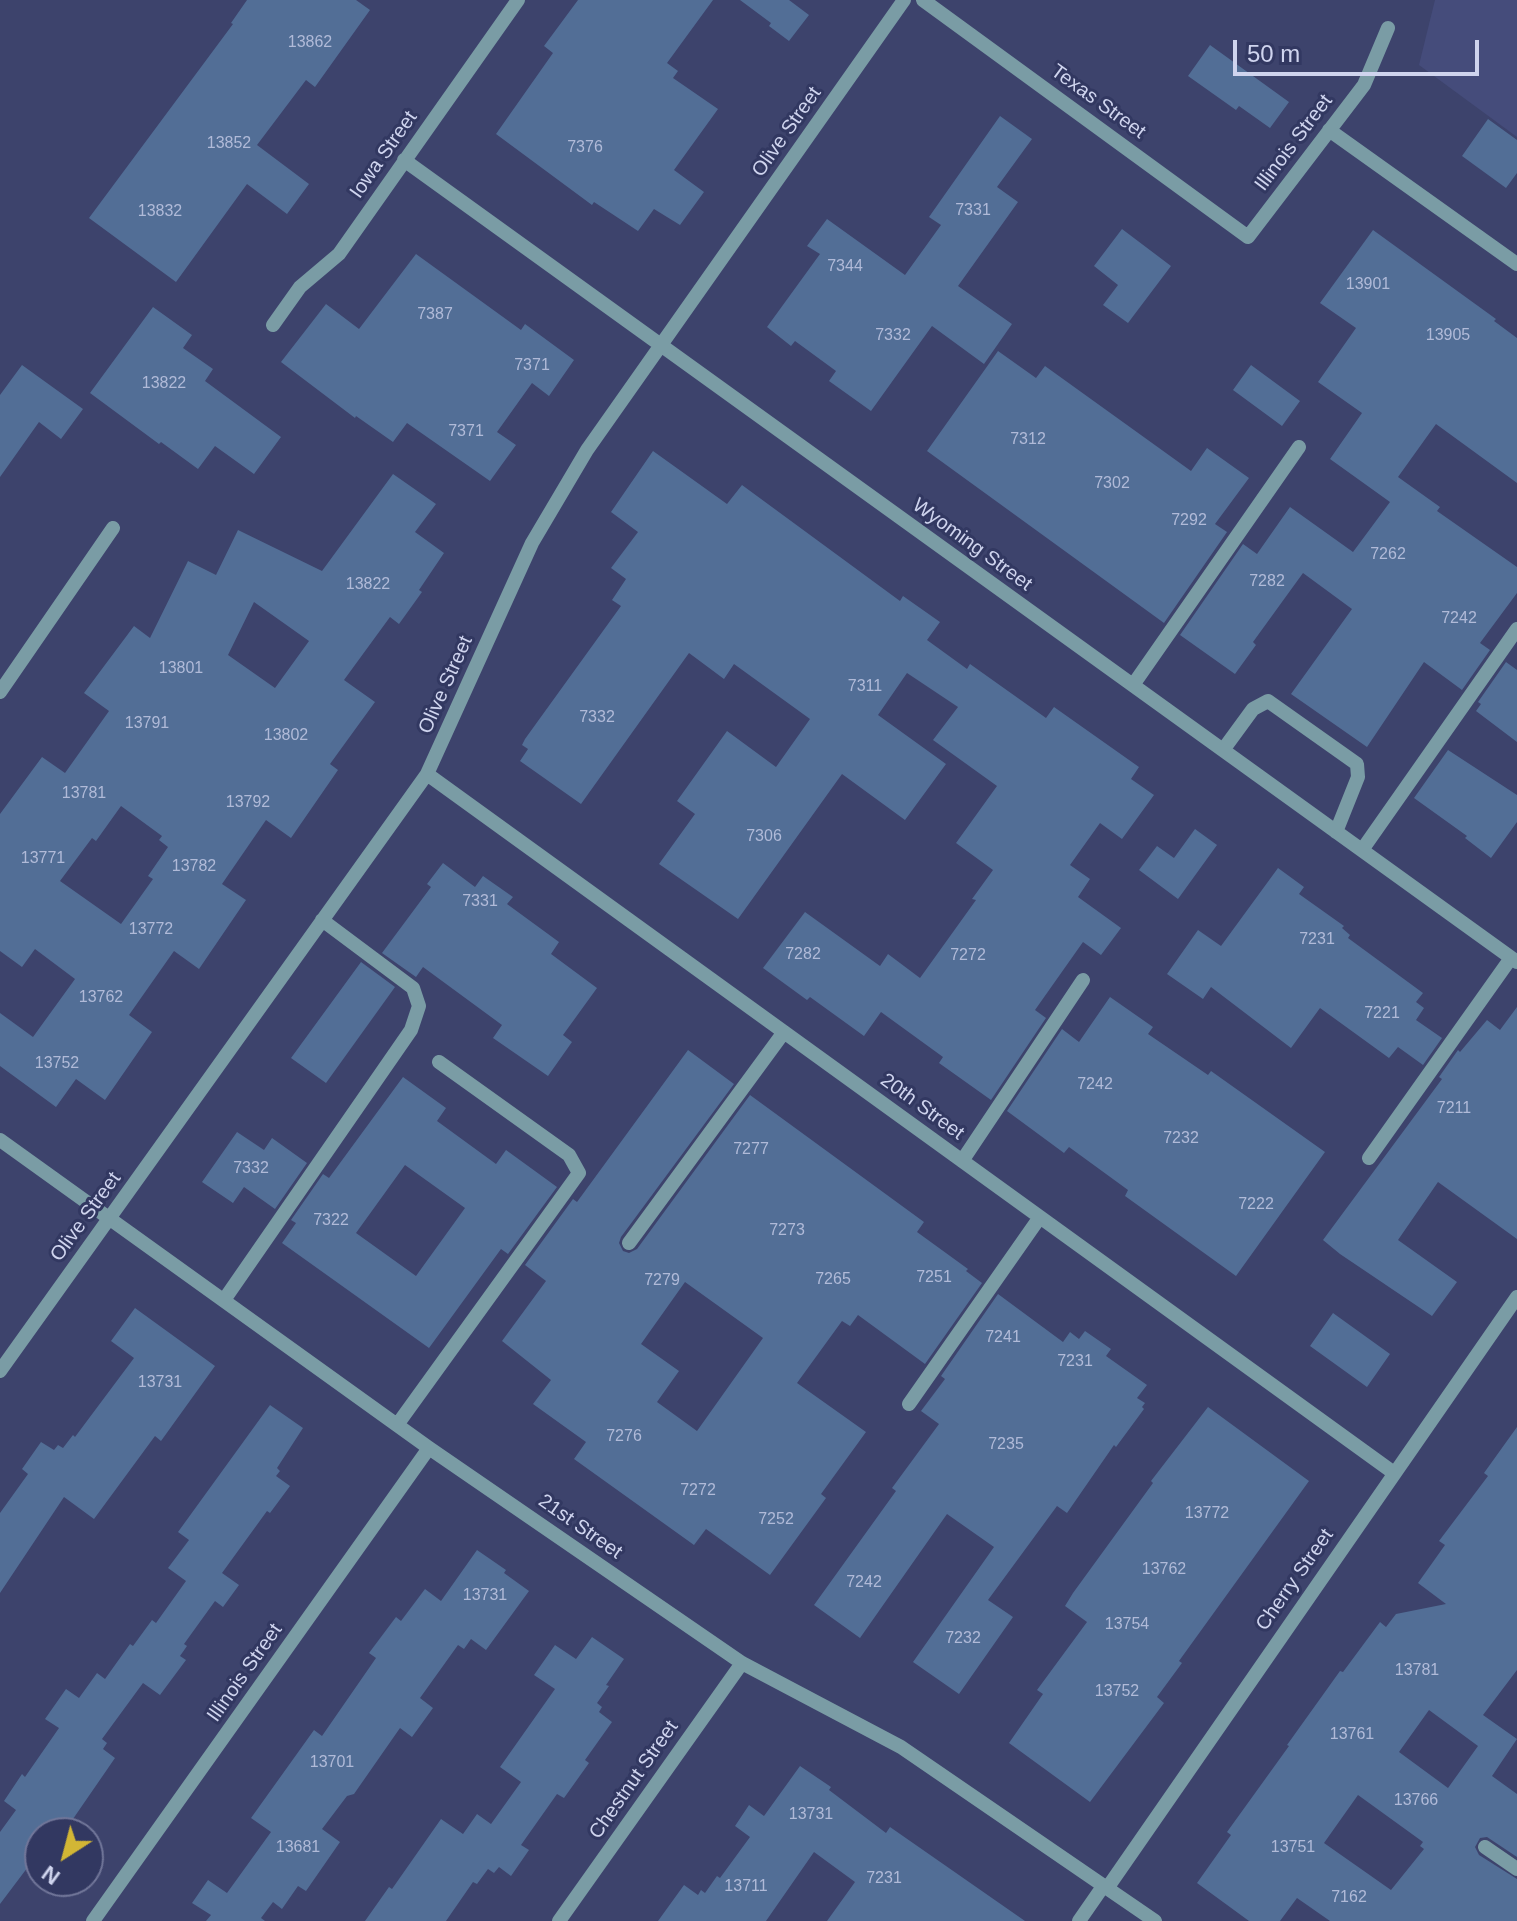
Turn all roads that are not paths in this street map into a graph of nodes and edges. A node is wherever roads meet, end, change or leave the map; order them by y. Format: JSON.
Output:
{"nodes":[{"id":1,"x":518,"y":0,"type":"edge"},
{"id":2,"x":904,"y":0,"type":"edge"},
{"id":3,"x":923,"y":0,"type":"edge"},
{"id":4,"x":1388,"y":28,"type":"dead end"},
{"id":5,"x":1329,"y":130,"type":"junction"},
{"id":6,"x":404,"y":160,"type":"junction"},
{"id":7,"x":1248,"y":237,"type":"joint"},
{"id":8,"x":1517,"y":264,"type":"edge"},
{"id":9,"x":273,"y":325,"type":"dead end"},
{"id":10,"x":661,"y":346,"type":"junction"},
{"id":11,"x":1299,"y":447,"type":"dead end"},
{"id":12,"x":113,"y":528,"type":"dead end"},
{"id":13,"x":1517,"y":629,"type":"edge"},
{"id":14,"x":1133,"y":685,"type":"junction"},
{"id":15,"x":0,"y":692,"type":"edge"},
{"id":16,"x":1223,"y":750,"type":"junction"},
{"id":17,"x":427,"y":774,"type":"junction"},
{"id":18,"x":1336,"y":832,"type":"junction"},
{"id":19,"x":1362,"y":850,"type":"junction"},
{"id":20,"x":322,"y":920,"type":"junction"},
{"id":21,"x":1514,"y":960,"type":"edge"},
{"id":22,"x":1083,"y":980,"type":"dead end"},
{"id":23,"x":784,"y":1032,"type":"junction"},
{"id":24,"x":439,"y":1062,"type":"dead end"},
{"id":25,"x":0,"y":1140,"type":"edge"},
{"id":26,"x":1369,"y":1158,"type":"dead end"},
{"id":27,"x":962,"y":1161,"type":"junction"},
{"id":28,"x":1040,"y":1217,"type":"junction"},
{"id":29,"x":109,"y":1219,"type":"junction"},
{"id":30,"x":629,"y":1243,"type":"dead end"},
{"id":31,"x":1517,"y":1297,"type":"edge"},
{"id":32,"x":224,"y":1300,"type":"junction"},
{"id":33,"x":0,"y":1371,"type":"edge"},
{"id":34,"x":909,"y":1404,"type":"dead end"},
{"id":35,"x":397,"y":1425,"type":"junction"},
{"id":36,"x":429,"y":1448,"type":"junction"},
{"id":37,"x":1394,"y":1473,"type":"junction"},
{"id":38,"x":742,"y":1663,"type":"junction"},
{"id":39,"x":1485,"y":1847,"type":"dead end"},
{"id":40,"x":1517,"y":1869,"type":"edge"},
{"id":41,"x":1106,"y":1886,"type":"junction"},
{"id":42,"x":93,"y":1921,"type":"edge"},
{"id":43,"x":559,"y":1921,"type":"edge"},
{"id":44,"x":1079,"y":1921,"type":"edge"},
{"id":45,"x":1155,"y":1921,"type":"edge"}],
"edges":[{"from":1,"to":6,"type":"street","name":"Iowa Street"},
{"from":2,"to":10,"type":"street","name":"Olive Street"},
{"from":3,"to":7,"type":"street","name":"Texas Street"},
{"from":4,"to":5,"type":"street","name":"Illinois Street"},
{"from":5,"to":7,"type":"street","name":"Illinois Street"},
{"from":5,"to":8,"type":"street"},
{"from":6,"to":9,"type":"street","name":"Iowa Street"},
{"from":6,"to":10,"type":"street","name":"Wyoming Street"},
{"from":10,"to":14,"type":"street","name":"Wyoming Street"},
{"from":10,"to":17,"type":"street","name":"Olive Street"},
{"from":11,"to":14,"type":"street"},
{"from":12,"to":15,"type":"street"},
{"from":13,"to":19,"type":"street"},
{"from":14,"to":16,"type":"street","name":"Wyoming Street"},
{"from":16,"to":18,"type":"street","name":"Wyoming Street"},
{"from":16,"to":18,"type":"street"},
{"from":17,"to":20,"type":"street","name":"Olive Street"},
{"from":17,"to":23,"type":"street","name":"20th Street"},
{"from":18,"to":19,"type":"street","name":"Wyoming Street"},
{"from":19,"to":21,"type":"street","name":"Wyoming Street"},
{"from":20,"to":29,"type":"street","name":"Olive Street"},
{"from":20,"to":32,"type":"street"},
{"from":21,"to":26,"type":"street"},
{"from":22,"to":27,"type":"street"},
{"from":23,"to":27,"type":"street","name":"20th Street"},
{"from":23,"to":30,"type":"street"},
{"from":24,"to":35,"type":"street"},
{"from":25,"to":29,"type":"street","name":"21st Street"},
{"from":27,"to":28,"type":"street","name":"20th Street"},
{"from":28,"to":34,"type":"street"},
{"from":28,"to":37,"type":"street","name":"20th Street"},
{"from":29,"to":32,"type":"street","name":"21st Street"},
{"from":29,"to":33,"type":"street","name":"Olive Street"},
{"from":31,"to":37,"type":"street","name":"Cherry Street"},
{"from":32,"to":35,"type":"street","name":"21st Street"},
{"from":35,"to":36,"type":"street","name":"21st Street"},
{"from":36,"to":38,"type":"street","name":"21st Street"},
{"from":36,"to":42,"type":"street","name":"Illinois Street"},
{"from":37,"to":41,"type":"street","name":"Cherry Street"},
{"from":38,"to":41,"type":"street","name":"21st Street"},
{"from":38,"to":43,"type":"street","name":"Chestnut Street"},
{"from":39,"to":40,"type":"street"},
{"from":41,"to":44,"type":"street","name":"Cherry Street"},
{"from":41,"to":45,"type":"street","name":"21st Street"}]}
